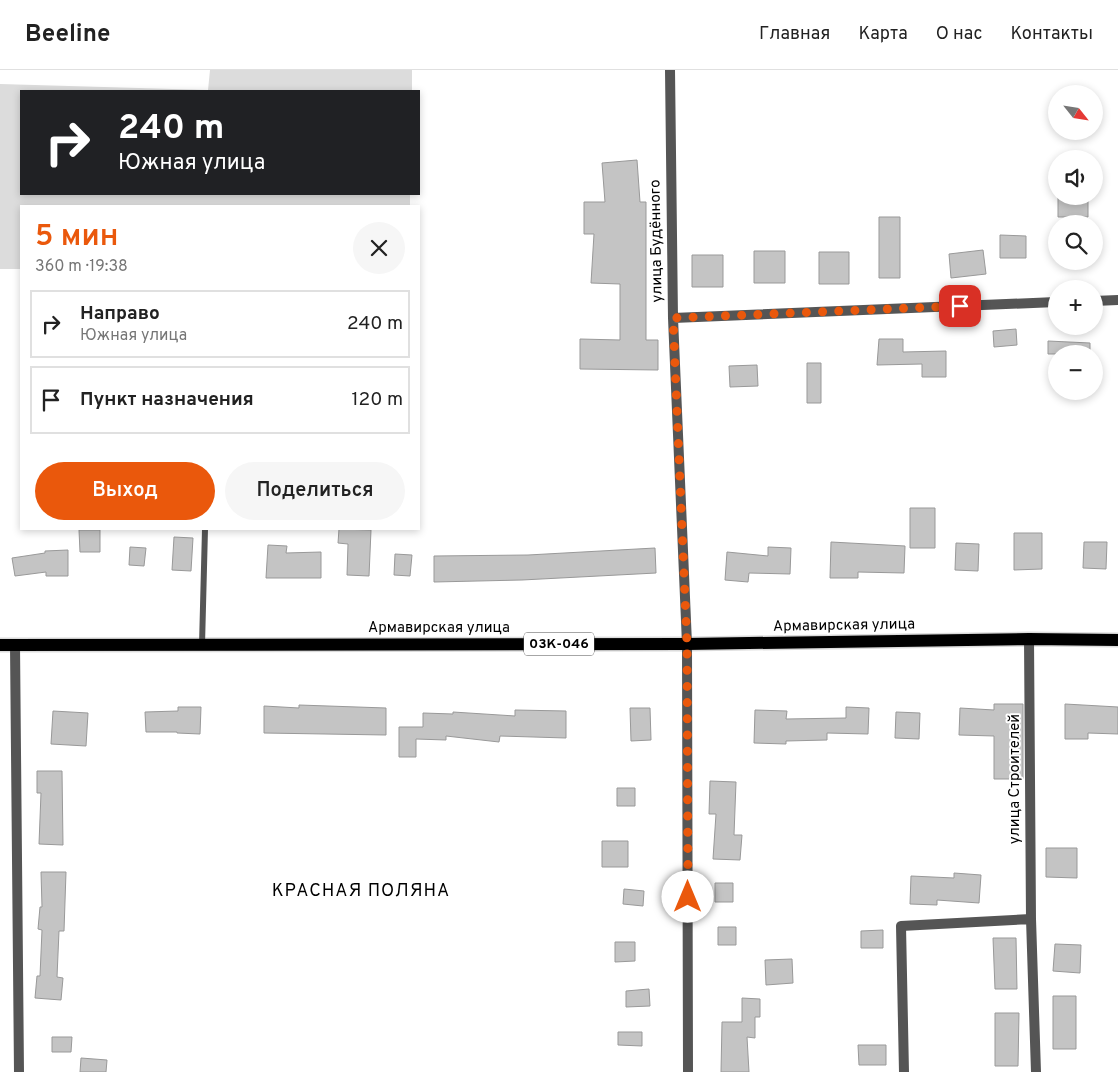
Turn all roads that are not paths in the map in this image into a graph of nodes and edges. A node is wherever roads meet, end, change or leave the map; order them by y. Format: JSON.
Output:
{"nodes":[{"id":1,"x":670,"y":70,"type":"edge"},
{"id":2,"x":1118,"y":300,"type":"edge"},
{"id":3,"x":1103,"y":301,"type":"edge"},
{"id":4,"x":1048,"y":302,"type":"edge"},
{"id":5,"x":673,"y":318,"type":"junction"},
{"id":6,"x":205,"y":530,"type":"edge"},
{"id":7,"x":1029,"y":639,"type":"junction"},
{"id":8,"x":1118,"y":640,"type":"edge"},
{"id":9,"x":687,"y":644,"type":"junction"},
{"id":10,"x":0,"y":645,"type":"edge"},
{"id":11,"x":15,"y":645,"type":"junction"},
{"id":12,"x":202,"y":645,"type":"junction"},
{"id":13,"x":1031,"y":919,"type":"junction"},
{"id":14,"x":19,"y":1072,"type":"edge"},
{"id":15,"x":688,"y":1072,"type":"edge"},
{"id":16,"x":904,"y":1072,"type":"edge"},
{"id":17,"x":1036,"y":1072,"type":"edge"}],
"edges":[{"from":1,"to":5,"type":"street","name":"улица Будённого"},
{"from":2,"to":3,"type":"street"},
{"from":4,"to":5,"type":"street"},
{"from":5,"to":9,"type":"street","name":"улица Будённого"},
{"from":6,"to":12,"type":"lane"},
{"from":7,"to":8,"type":"main road","name":"Армавирская улица","number":"03К-046"},
{"from":7,"to":9,"type":"main road","name":"Армавирская улица","number":"03К-046"},
{"from":7,"to":13,"type":"street","name":"улица Строителей"},
{"from":9,"to":12,"type":"main road","name":"Армавирская улица","number":"03К-046"},
{"from":9,"to":15,"type":"street","name":"улица Будённого"},
{"from":10,"to":11,"type":"main road","name":"Армавирская улица","number":"03К-046"},
{"from":11,"to":12,"type":"main road","name":"Армавирская улица","number":"03К-046"},
{"from":11,"to":14,"type":"street"},
{"from":13,"to":16,"type":"street"},
{"from":13,"to":17,"type":"street","name":"улица Строителей"}]}
